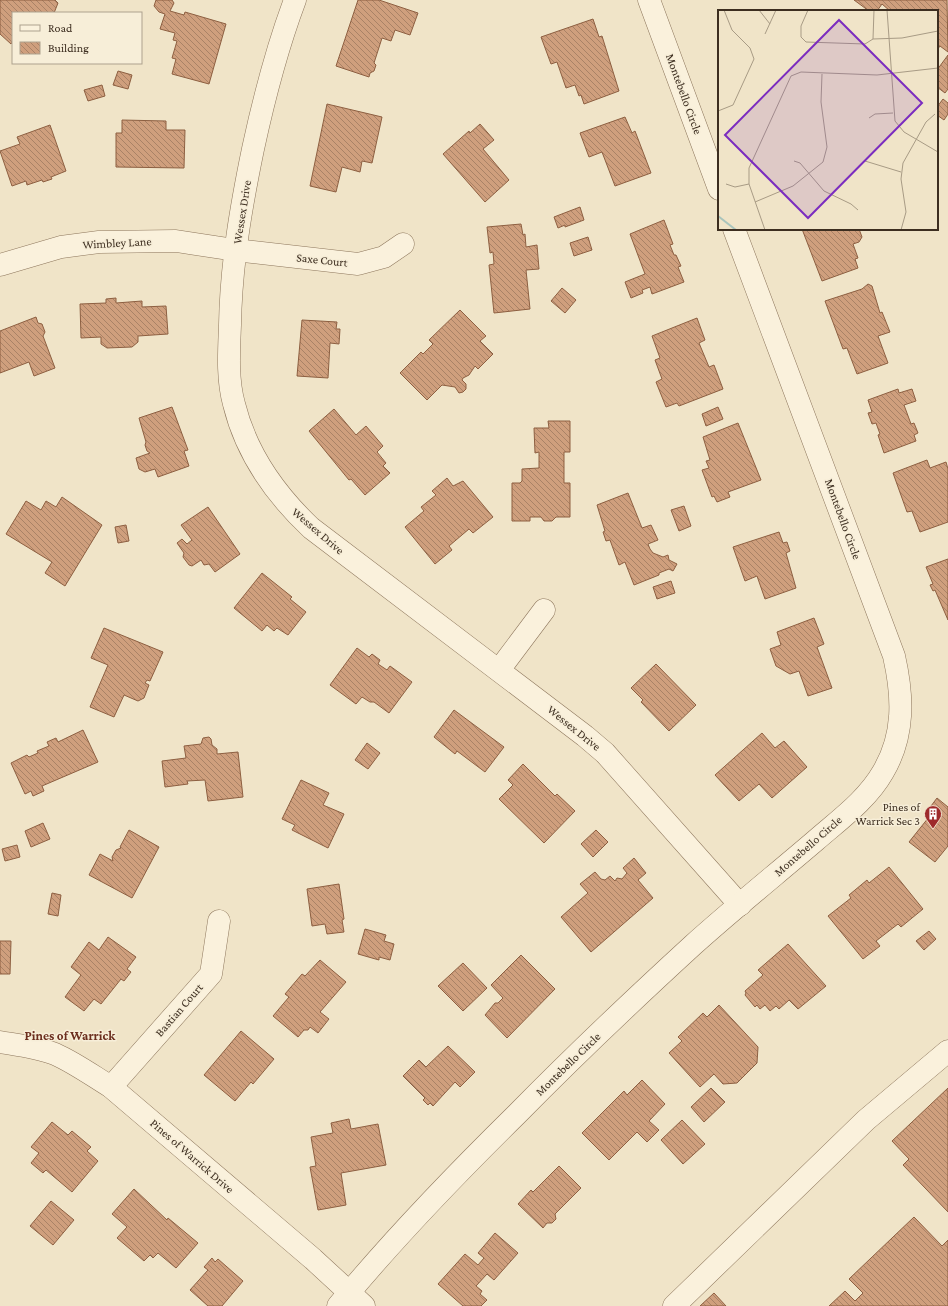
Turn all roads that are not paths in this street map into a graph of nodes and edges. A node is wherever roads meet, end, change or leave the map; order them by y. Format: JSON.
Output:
{"nodes":[{"id":1,"x":295,"y":0,"type":"edge"},
{"id":2,"x":649,"y":0,"type":"edge"},
{"id":3,"x":718,"y":185,"type":"edge"},
{"id":4,"x":734,"y":230,"type":"edge"},
{"id":5,"x":403,"y":244,"type":"dead end"},
{"id":6,"x":236,"y":250,"type":"junction"},
{"id":7,"x":0,"y":265,"type":"edge"},
{"id":8,"x":544,"y":610,"type":"dead end"},
{"id":9,"x":499,"y":670,"type":"junction"},
{"id":10,"x":740,"y":906,"type":"junction"},
{"id":11,"x":219,"y":921,"type":"dead end"},
{"id":12,"x":0,"y":1042,"type":"edge"},
{"id":13,"x":948,"y":1051,"type":"edge"},
{"id":14,"x":111,"y":1088,"type":"junction"},
{"id":15,"x":350,"y":1302,"type":"edge"},
{"id":16,"x":674,"y":1306,"type":"edge"}],
"edges":[{"from":1,"to":6,"type":"street","name":"Wessex Drive"},
{"from":2,"to":3,"type":"street","name":"Montebello Circle"},
{"from":4,"to":10,"type":"street","name":"Montebello Circle"},
{"from":5,"to":6,"type":"street","name":"Saxe Court"},
{"from":6,"to":7,"type":"street","name":"Wimbley Lane"},
{"from":6,"to":9,"type":"street","name":"Wessex Drive"},
{"from":8,"to":9,"type":"street"},
{"from":9,"to":10,"type":"street","name":"Wessex Drive"},
{"from":10,"to":15,"type":"street","name":"Montebello Circle"},
{"from":11,"to":14,"type":"street","name":"Bastian Court"},
{"from":12,"to":14,"type":"street","name":"Pines of Warrick Drive"},
{"from":13,"to":16,"type":"street"},
{"from":14,"to":15,"type":"street","name":"Pines of Warrick Drive"}]}
